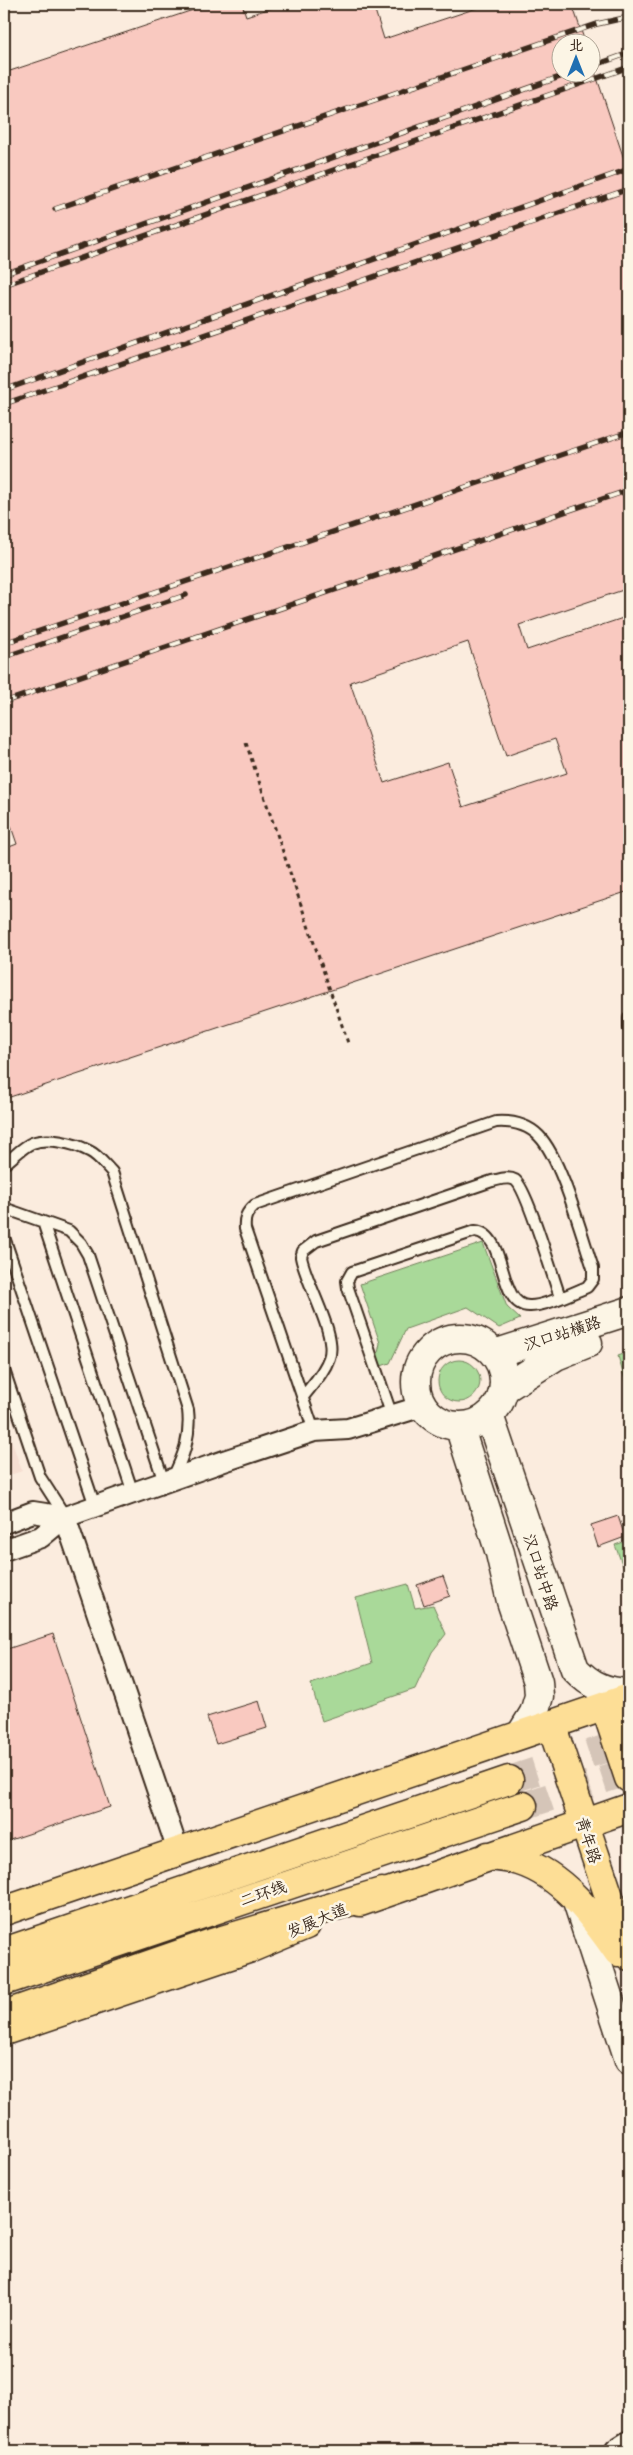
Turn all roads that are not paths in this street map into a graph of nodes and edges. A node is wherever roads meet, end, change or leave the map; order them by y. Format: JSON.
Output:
{"nodes":[{"id":1,"x":629,"y":1018,"type":"edge"},
{"id":2,"x":629,"y":1028,"type":"edge"},
{"id":3,"x":4,"y":1164,"type":"edge"},
{"id":4,"x":4,"y":1208,"type":"edge"},
{"id":5,"x":43,"y":1222,"type":"junction"},
{"id":6,"x":4,"y":1237,"type":"edge"},
{"id":7,"x":560,"y":1297,"type":"junction"},
{"id":8,"x":629,"y":1311,"type":"edge"},
{"id":9,"x":629,"y":1329,"type":"edge"},
{"id":10,"x":494,"y":1354,"type":"junction"},
{"id":11,"x":4,"y":1370,"type":"edge"},
{"id":12,"x":504,"y":1388,"type":"junction"},
{"id":13,"x":303,"y":1397,"type":"junction"},
{"id":14,"x":423,"y":1406,"type":"junction"},
{"id":15,"x":392,"y":1416,"type":"junction"},
{"id":16,"x":489,"y":1416,"type":"junction"},
{"id":17,"x":459,"y":1426,"type":"junction"},
{"id":18,"x":314,"y":1431,"type":"junction"},
{"id":19,"x":168,"y":1481,"type":"junction"},
{"id":20,"x":133,"y":1493,"type":"junction"},
{"id":21,"x":95,"y":1506,"type":"junction"},
{"id":22,"x":65,"y":1517,"type":"junction"},
{"id":23,"x":4,"y":1523,"type":"edge"},
{"id":24,"x":4,"y":1550,"type":"edge"},
{"id":25,"x":629,"y":1693,"type":"edge"},
{"id":26,"x":617,"y":1702,"type":"edge"},
{"id":27,"x":550,"y":1724,"type":"junction"},
{"id":28,"x":520,"y":1734,"type":"junction"},
{"id":29,"x":629,"y":1778,"type":"edge"},
{"id":30,"x":509,"y":1780,"type":"tunnel mouth"},
{"id":31,"x":523,"y":1806,"type":"tunnel mouth"},
{"id":32,"x":629,"y":1808,"type":"edge"},
{"id":33,"x":584,"y":1822,"type":"junction"},
{"id":34,"x":178,"y":1851,"type":"junction"},
{"id":35,"x":488,"y":1856,"type":"junction"},
{"id":36,"x":382,"y":1892,"type":"junction"},
{"id":37,"x":577,"y":1901,"type":"junction"},
{"id":38,"x":4,"y":1911,"type":"edge"},
{"id":39,"x":623,"y":1917,"type":"edge"},
{"id":40,"x":4,"y":1952,"type":"edge"},
{"id":41,"x":629,"y":1956,"type":"edge"},
{"id":42,"x":629,"y":1968,"type":"edge"},
{"id":43,"x":4,"y":1981,"type":"edge"},
{"id":44,"x":4,"y":2015,"type":"edge"},
{"id":45,"x":4,"y":2031,"type":"edge"},
{"id":46,"x":629,"y":2060,"type":"edge"},
{"id":47,"x":629,"y":2444,"type":"edge"},
{"id":48,"x":618,"y":2451,"type":"edge"}],
"edges":[{"from":1,"to":2,"type":"lane"},
{"from":3,"to":19,"type":"lane"},
{"from":4,"to":5,"type":"lane"},
{"from":5,"to":19,"type":"lane"},
{"from":5,"to":20,"type":"lane"},
{"from":6,"to":21,"type":"lane"},
{"from":7,"to":13,"type":"lane"},
{"from":7,"to":13,"type":"lane"},
{"from":7,"to":15,"type":"lane"},
{"from":8,"to":10,"type":"main road","name":"汉口站横路"},
{"from":9,"to":12,"type":"main road"},
{"from":10,"to":12,"type":"main road"},
{"from":10,"to":14,"type":"main road"},
{"from":11,"to":22,"type":"lane"},
{"from":12,"to":16,"type":"main road"},
{"from":13,"to":18,"type":"lane"},
{"from":14,"to":15,"type":"street"},
{"from":14,"to":17,"type":"main road"},
{"from":15,"to":18,"type":"street"},
{"from":16,"to":17,"type":"main road"},
{"from":16,"to":25,"type":"main road","name":"汉口站中路"},
{"from":17,"to":28,"type":"main road","name":"汉口站中路"},
{"from":18,"to":19,"type":"street"},
{"from":19,"to":20,"type":"street"},
{"from":20,"to":21,"type":"street"},
{"from":21,"to":22,"type":"street"},
{"from":22,"to":23,"type":"street"},
{"from":22,"to":24,"type":"street"},
{"from":22,"to":34,"type":"street"},
{"from":26,"to":27,"type":"main road"},
{"from":26,"to":29,"type":"main road"},
{"from":27,"to":28,"type":"main road"},
{"from":27,"to":33,"type":"main road","name":"青年路"},
{"from":28,"to":34,"type":"main road"},
{"from":30,"to":40,"type":"main road","name":"二环线"},
{"from":31,"to":43,"type":"main road","name":"二环线"},
{"from":32,"to":33,"type":"main road","name":"发展大道"},
{"from":33,"to":35,"type":"main road","name":"发展大道"},
{"from":33,"to":39,"type":"main road","name":"青年路"},
{"from":34,"to":38,"type":"main road"},
{"from":35,"to":36,"type":"main road","name":"发展大道"},
{"from":35,"to":37,"type":"main road"},
{"from":36,"to":44,"type":"main road"},
{"from":36,"to":45,"type":"main road","name":"发展大道"},
{"from":37,"to":42,"type":"main road"},
{"from":37,"to":46,"type":"main road"},
{"from":39,"to":41,"type":"main road","name":"青年路"},
{"from":47,"to":48,"type":"street"}]}
